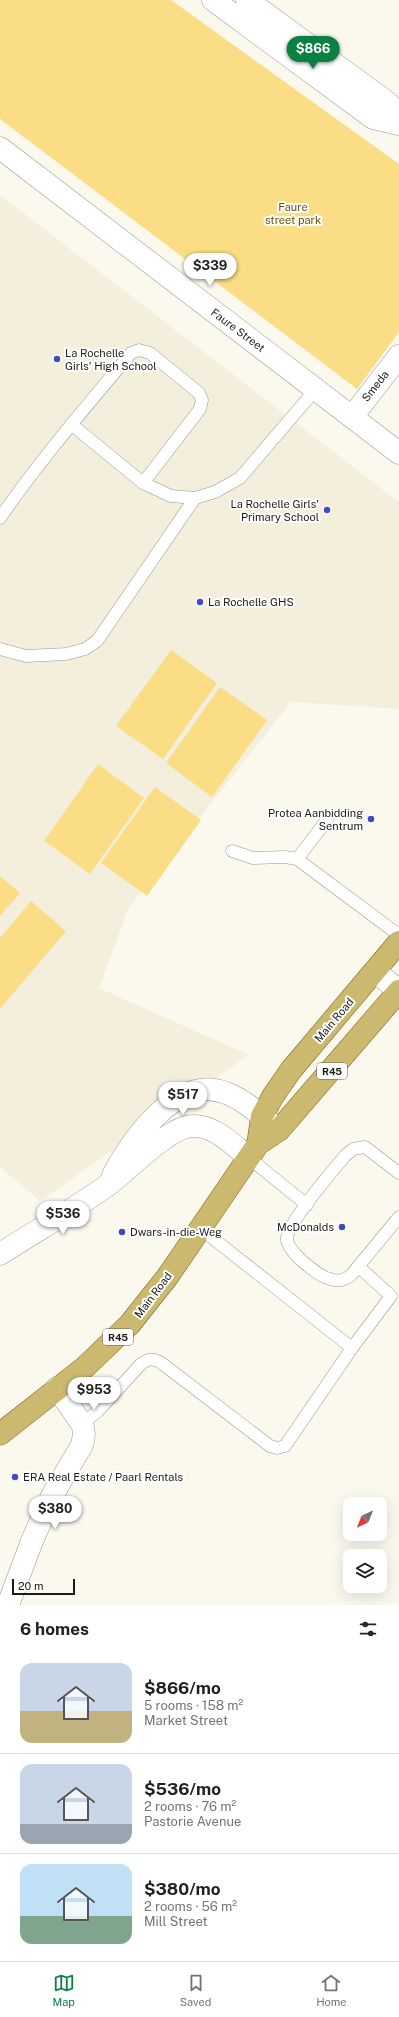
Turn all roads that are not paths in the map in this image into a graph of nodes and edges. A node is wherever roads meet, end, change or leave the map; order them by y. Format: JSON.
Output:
{"nodes":[{"id":1,"x":213,"y":0,"type":"edge"},
{"id":2,"x":247,"y":0,"type":"edge"},
{"id":3,"x":399,"y":120,"type":"edge"},
{"id":4,"x":399,"y":124,"type":"edge"},
{"id":5,"x":0,"y":148,"type":"edge"},
{"id":6,"x":399,"y":356,"type":"edge"},
{"id":7,"x":316,"y":389,"type":"junction"},
{"id":8,"x":352,"y":417,"type":"junction"},
{"id":9,"x":71,"y":424,"type":"junction"},
{"id":10,"x":399,"y":453,"type":"edge"},
{"id":11,"x":143,"y":483,"type":"junction"},
{"id":12,"x":195,"y":498,"type":"junction"},
{"id":13,"x":0,"y":518,"type":"edge"},
{"id":14,"x":0,"y":649,"type":"edge"},
{"id":15,"x":327,"y":820,"type":"dead end"},
{"id":16,"x":232,"y":851,"type":"dead end"},
{"id":17,"x":297,"y":859,"type":"junction"},
{"id":18,"x":399,"y":935,"type":"edge"},
{"id":19,"x":399,"y":942,"type":"edge"},
{"id":20,"x":375,"y":971,"type":"junction"},
{"id":21,"x":399,"y":991,"type":"edge"},
{"id":22,"x":262,"y":1116,"type":"junction"},
{"id":23,"x":279,"y":1130,"type":"junction"},
{"id":24,"x":254,"y":1151,"type":"junction"},
{"id":25,"x":399,"y":1174,"type":"edge"},
{"id":26,"x":107,"y":1185,"type":"junction"},
{"id":27,"x":307,"y":1205,"type":"junction"},
{"id":28,"x":399,"y":1217,"type":"edge"},
{"id":29,"x":201,"y":1228,"type":"junction"},
{"id":30,"x":0,"y":1254,"type":"edge"},
{"id":31,"x":359,"y":1267,"type":"junction"},
{"id":32,"x":395,"y":1300,"type":"edge"},
{"id":33,"x":352,"y":1348,"type":"junction"},
{"id":34,"x":57,"y":1388,"type":"junction"},
{"id":35,"x":82,"y":1424,"type":"junction"},
{"id":36,"x":0,"y":1434,"type":"edge"},
{"id":37,"x":8,"y":1605,"type":"edge"}],
"edges":[{"from":1,"to":4,"type":"street"},
{"from":2,"to":3,"type":"street"},
{"from":5,"to":7,"type":"street","name":"Faure Street"},
{"from":6,"to":8,"type":"street","name":"Smeda"},
{"from":7,"to":8,"type":"street","name":"Faure Street"},
{"from":7,"to":12,"type":"lane"},
{"from":8,"to":10,"type":"street","name":"Faure Street"},
{"from":9,"to":11,"type":"lane"},
{"from":9,"to":11,"type":"lane"},
{"from":9,"to":13,"type":"lane"},
{"from":11,"to":12,"type":"lane"},
{"from":12,"to":14,"type":"lane"},
{"from":15,"to":17,"type":"lane"},
{"from":16,"to":17,"type":"lane"},
{"from":17,"to":18,"type":"lane"},
{"from":19,"to":20,"type":"main road","name":"Main Road","number":"R45"},
{"from":20,"to":21,"type":"street"},
{"from":20,"to":22,"type":"main road","name":"Main Road","number":"R45"},
{"from":21,"to":23,"type":"main road","name":"Main Road","number":"R45"},
{"from":22,"to":23,"type":"street"},
{"from":22,"to":24,"type":"main road","name":"Main Road","number":"R45"},
{"from":22,"to":26,"type":"street"},
{"from":23,"to":24,"type":"main road","name":"Main Road","number":"R45"},
{"from":24,"to":26,"type":"street"},
{"from":24,"to":27,"type":"lane"},
{"from":24,"to":29,"type":"main road","name":"Main Road","number":"R45"},
{"from":25,"to":27,"type":"lane"},
{"from":26,"to":30,"type":"street"},
{"from":27,"to":31,"type":"lane"},
{"from":28,"to":31,"type":"lane"},
{"from":29,"to":33,"type":"lane"},
{"from":29,"to":34,"type":"main road","name":"Main Road","number":"R45"},
{"from":31,"to":32,"type":"lane"},
{"from":32,"to":33,"type":"lane"},
{"from":33,"to":35,"type":"lane"},
{"from":34,"to":35,"type":"street"},
{"from":34,"to":36,"type":"main road","name":"Main Road","number":"R45"},
{"from":35,"to":37,"type":"street"}]}
